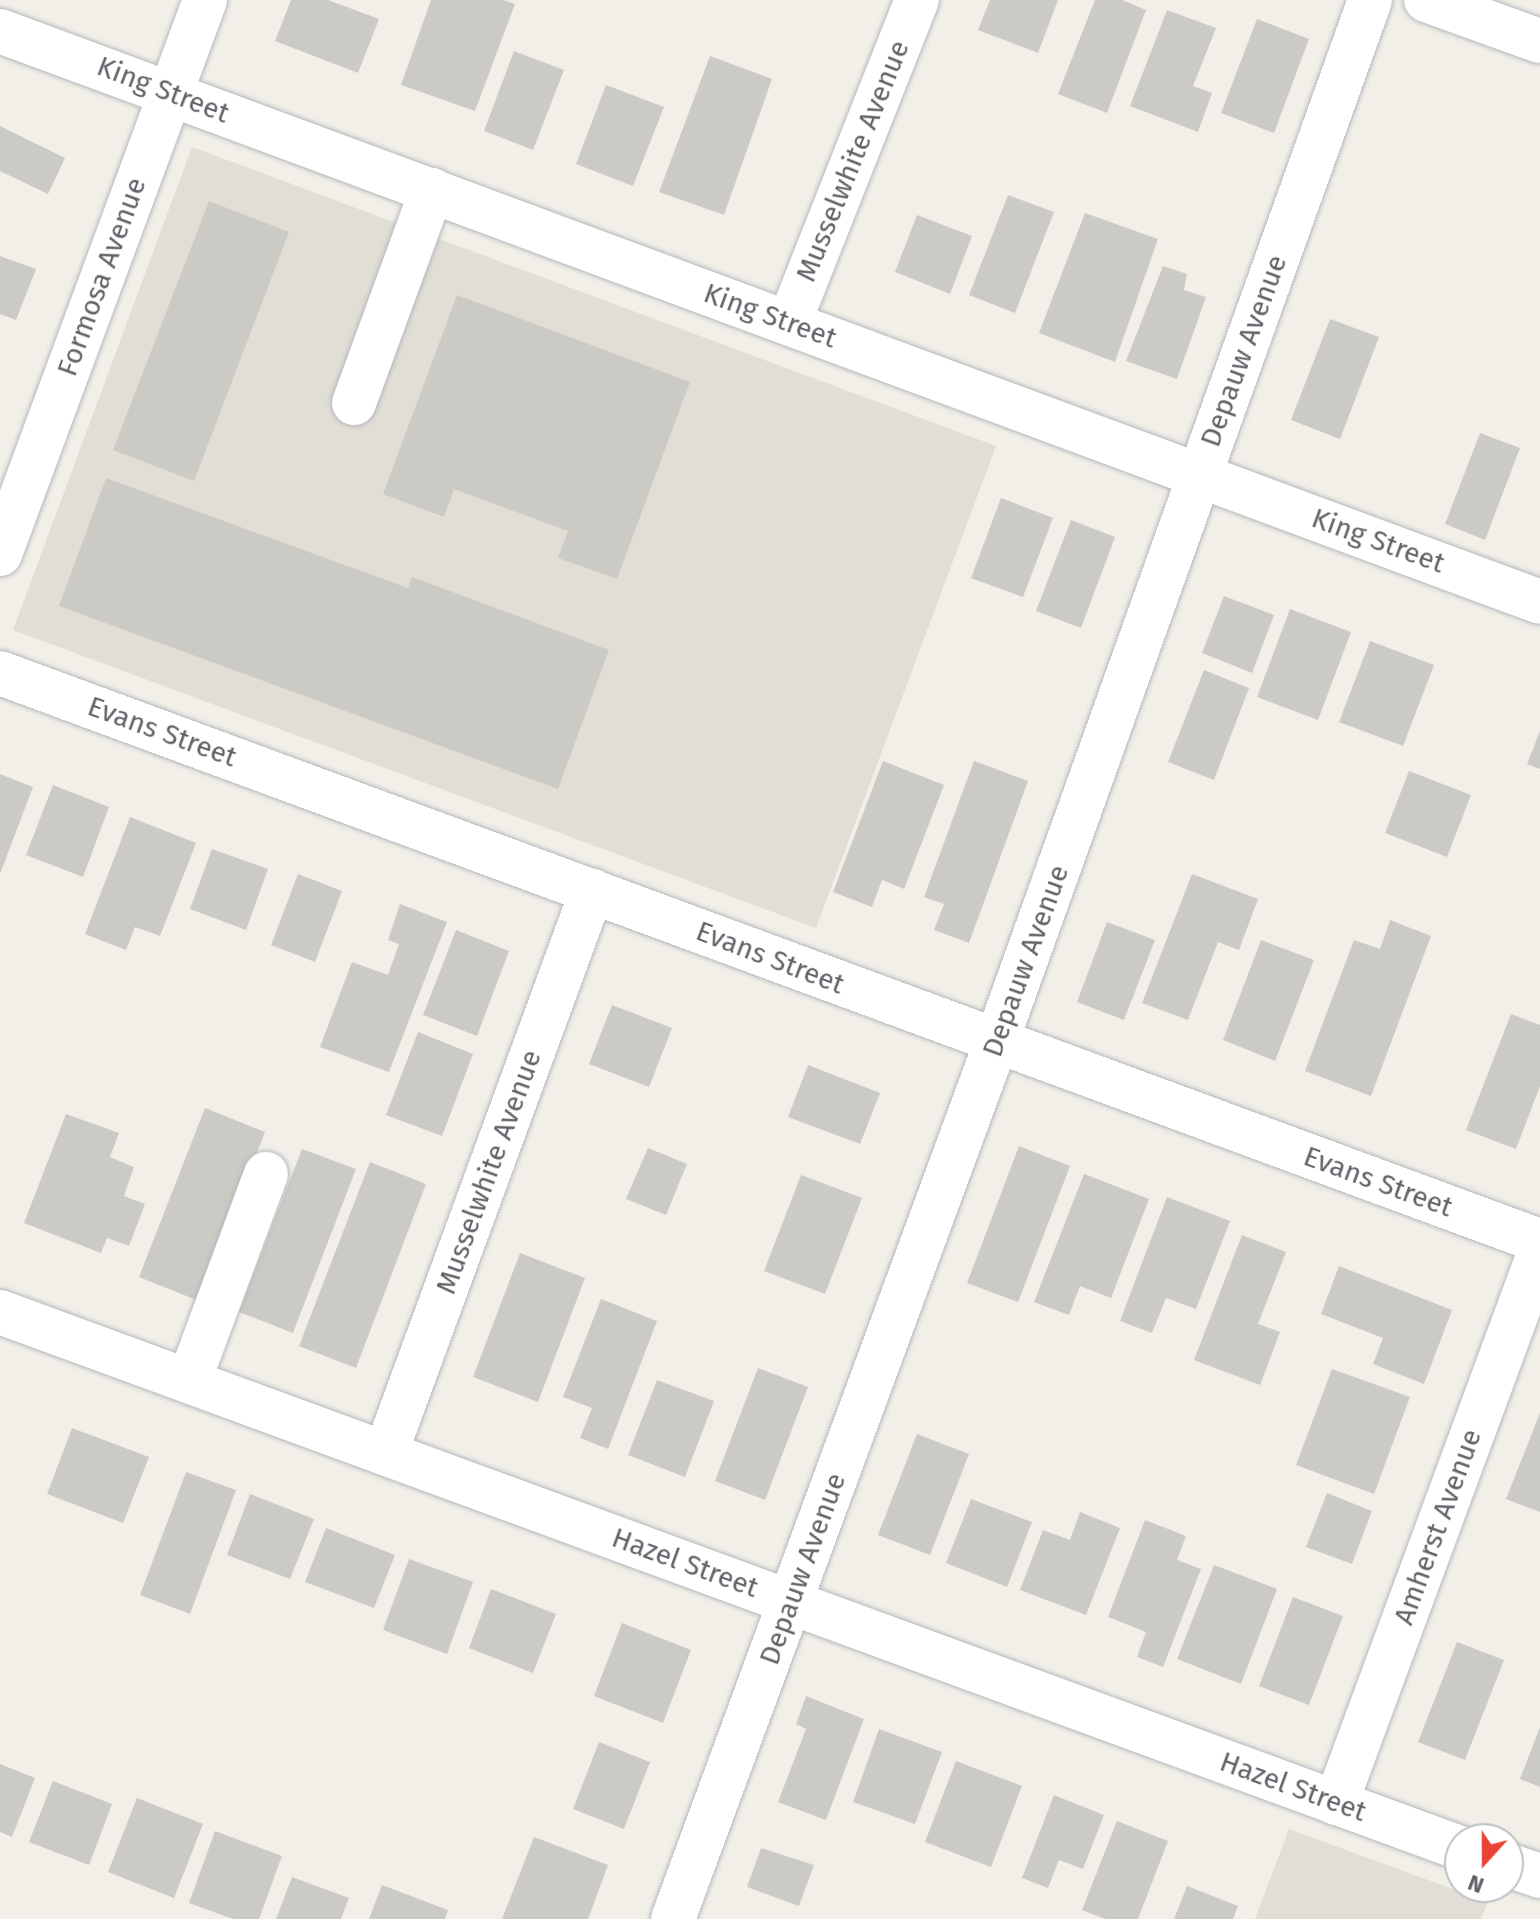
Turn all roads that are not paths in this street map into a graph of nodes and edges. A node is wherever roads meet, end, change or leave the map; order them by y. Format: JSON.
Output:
{"nodes":[{"id":1,"x":205,"y":0,"type":"edge"},
{"id":2,"x":917,"y":0,"type":"edge"},
{"id":3,"x":1370,"y":0,"type":"edge"},
{"id":4,"x":1426,"y":0,"type":"edge"},
{"id":5,"x":0,"y":31,"type":"edge"},
{"id":6,"x":1540,"y":41,"type":"edge"},
{"id":7,"x":170,"y":93,"type":"junction"},
{"id":8,"x":432,"y":190,"type":"junction"},
{"id":9,"x":789,"y":323,"type":"junction"},
{"id":10,"x":354,"y":403,"type":"dead end"},
{"id":11,"x":1199,"y":475,"type":"junction"},
{"id":12,"x":0,"y":554,"type":"edge"},
{"id":13,"x":1540,"y":602,"type":"edge"},
{"id":14,"x":0,"y":673,"type":"edge"},
{"id":15,"x":592,"y":891,"type":"junction"},
{"id":16,"x":996,"y":1043,"type":"junction"},
{"id":17,"x":266,"y":1174,"type":"dead end"},
{"id":18,"x":1540,"y":1241,"type":"edge"},
{"id":19,"x":1540,"y":1251,"type":"edge"},
{"id":20,"x":0,"y":1312,"type":"edge"},
{"id":21,"x":189,"y":1381,"type":"junction"},
{"id":22,"x":386,"y":1452,"type":"junction"},
{"id":23,"x":791,"y":1602,"type":"junction"},
{"id":24,"x":1336,"y":1803,"type":"junction"},
{"id":25,"x":1444,"y":1842,"type":"edge"},
{"id":26,"x":673,"y":1919,"type":"edge"}],
"edges":[{"from":1,"to":7,"type":"street","name":"Formosa Avenue"},
{"from":2,"to":9,"type":"street","name":"Musselwhite Avenue"},
{"from":3,"to":11,"type":"street","name":"Depauw Avenue"},
{"from":4,"to":6,"type":"street"},
{"from":5,"to":7,"type":"street","name":"King Street"},
{"from":7,"to":8,"type":"street","name":"King Street"},
{"from":7,"to":12,"type":"street","name":"Formosa Avenue"},
{"from":8,"to":9,"type":"street","name":"King Street"},
{"from":8,"to":10,"type":"street"},
{"from":9,"to":11,"type":"street","name":"King Street"},
{"from":11,"to":13,"type":"street","name":"King Street"},
{"from":11,"to":16,"type":"street","name":"Depauw Avenue"},
{"from":14,"to":15,"type":"street","name":"Evans Street"},
{"from":15,"to":16,"type":"street","name":"Evans Street"},
{"from":15,"to":22,"type":"street","name":"Musselwhite Avenue"},
{"from":16,"to":18,"type":"street","name":"Evans Street"},
{"from":16,"to":23,"type":"street","name":"Depauw Avenue"},
{"from":17,"to":21,"type":"street"},
{"from":19,"to":24,"type":"street","name":"Amherst Avenue"},
{"from":20,"to":21,"type":"street","name":"Hazel Street"},
{"from":21,"to":22,"type":"street","name":"Hazel Street"},
{"from":22,"to":23,"type":"street","name":"Hazel Street"},
{"from":23,"to":24,"type":"street","name":"Hazel Street"},
{"from":23,"to":26,"type":"street","name":"Depauw Avenue"},
{"from":24,"to":25,"type":"street","name":"Hazel Street"}]}
